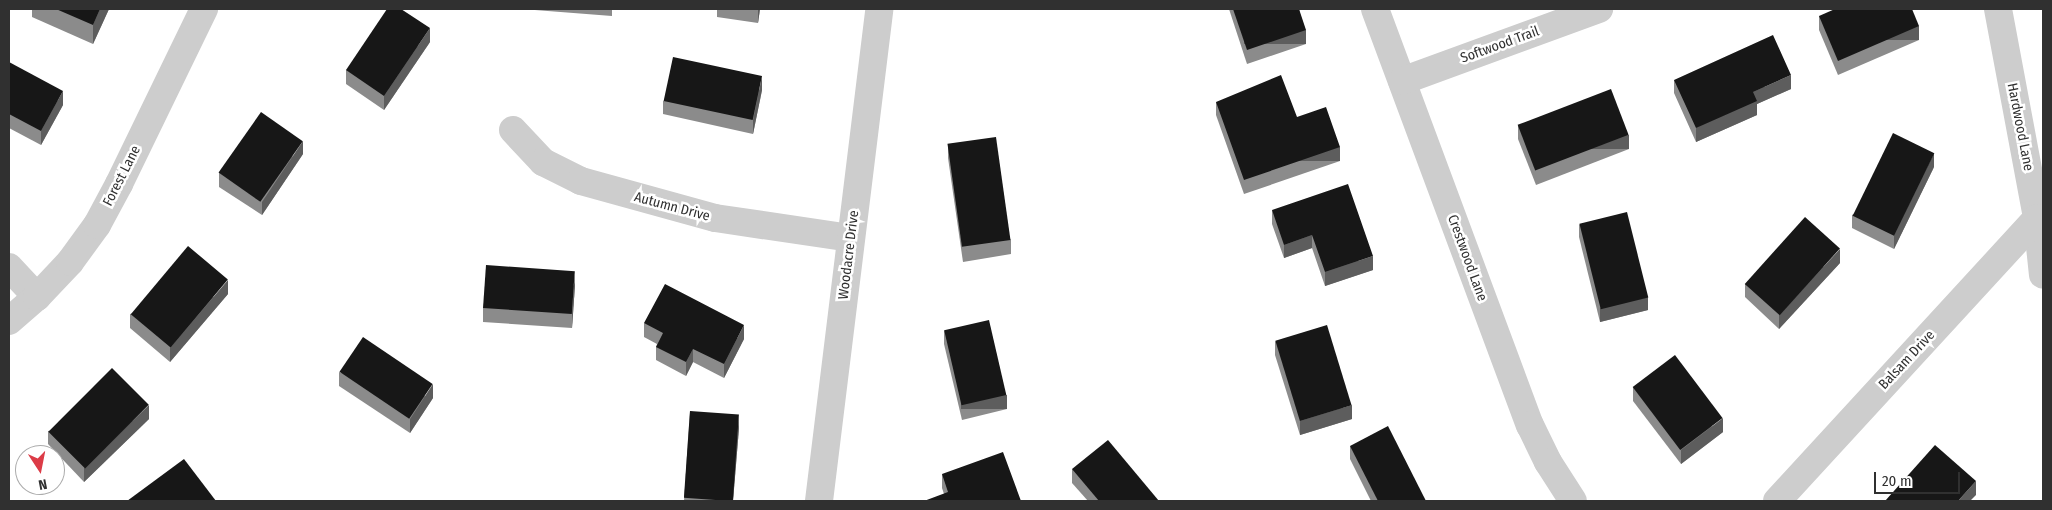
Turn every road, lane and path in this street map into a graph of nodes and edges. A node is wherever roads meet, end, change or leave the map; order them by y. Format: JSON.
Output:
{"nodes":[{"id":1,"x":204,"y":9,"type":"edge"},
{"id":2,"x":879,"y":9,"type":"edge"},
{"id":3,"x":1375,"y":9,"type":"edge"},
{"id":4,"x":1599,"y":9,"type":"edge"},
{"id":5,"x":1998,"y":9,"type":"edge"},
{"id":6,"x":1402,"y":81,"type":"junction"},
{"id":7,"x":513,"y":130,"type":"dead end"},
{"id":8,"x":2037,"y":218,"type":"junction"},
{"id":9,"x":851,"y":238,"type":"junction"},
{"id":10,"x":9,"y":267,"type":"edge"},
{"id":11,"x":2043,"y":275,"type":"edge"},
{"id":12,"x":37,"y":297,"type":"junction"},
{"id":13,"x":9,"y":321,"type":"edge"},
{"id":14,"x":819,"y":501,"type":"edge"},
{"id":15,"x":1573,"y":501,"type":"edge"},
{"id":16,"x":1777,"y":501,"type":"edge"}],
"edges":[{"from":1,"to":12,"type":"street","name":"Forest Lane"},
{"from":2,"to":9,"type":"street","name":"Woodacre Drive"},
{"from":3,"to":6,"type":"street","name":"Crestwood Lane"},
{"from":4,"to":6,"type":"street","name":"Softwood Trail"},
{"from":5,"to":8,"type":"street","name":"Hardwood Lane"},
{"from":6,"to":15,"type":"street","name":"Crestwood Lane"},
{"from":7,"to":9,"type":"street","name":"Autumn Drive"},
{"from":8,"to":11,"type":"street","name":"Hardwood Lane"},
{"from":8,"to":16,"type":"street","name":"Balsam Drive"},
{"from":9,"to":14,"type":"street","name":"Woodacre Drive"},
{"from":10,"to":12,"type":"street"},
{"from":12,"to":13,"type":"street","name":"Forest Lane"}]}
